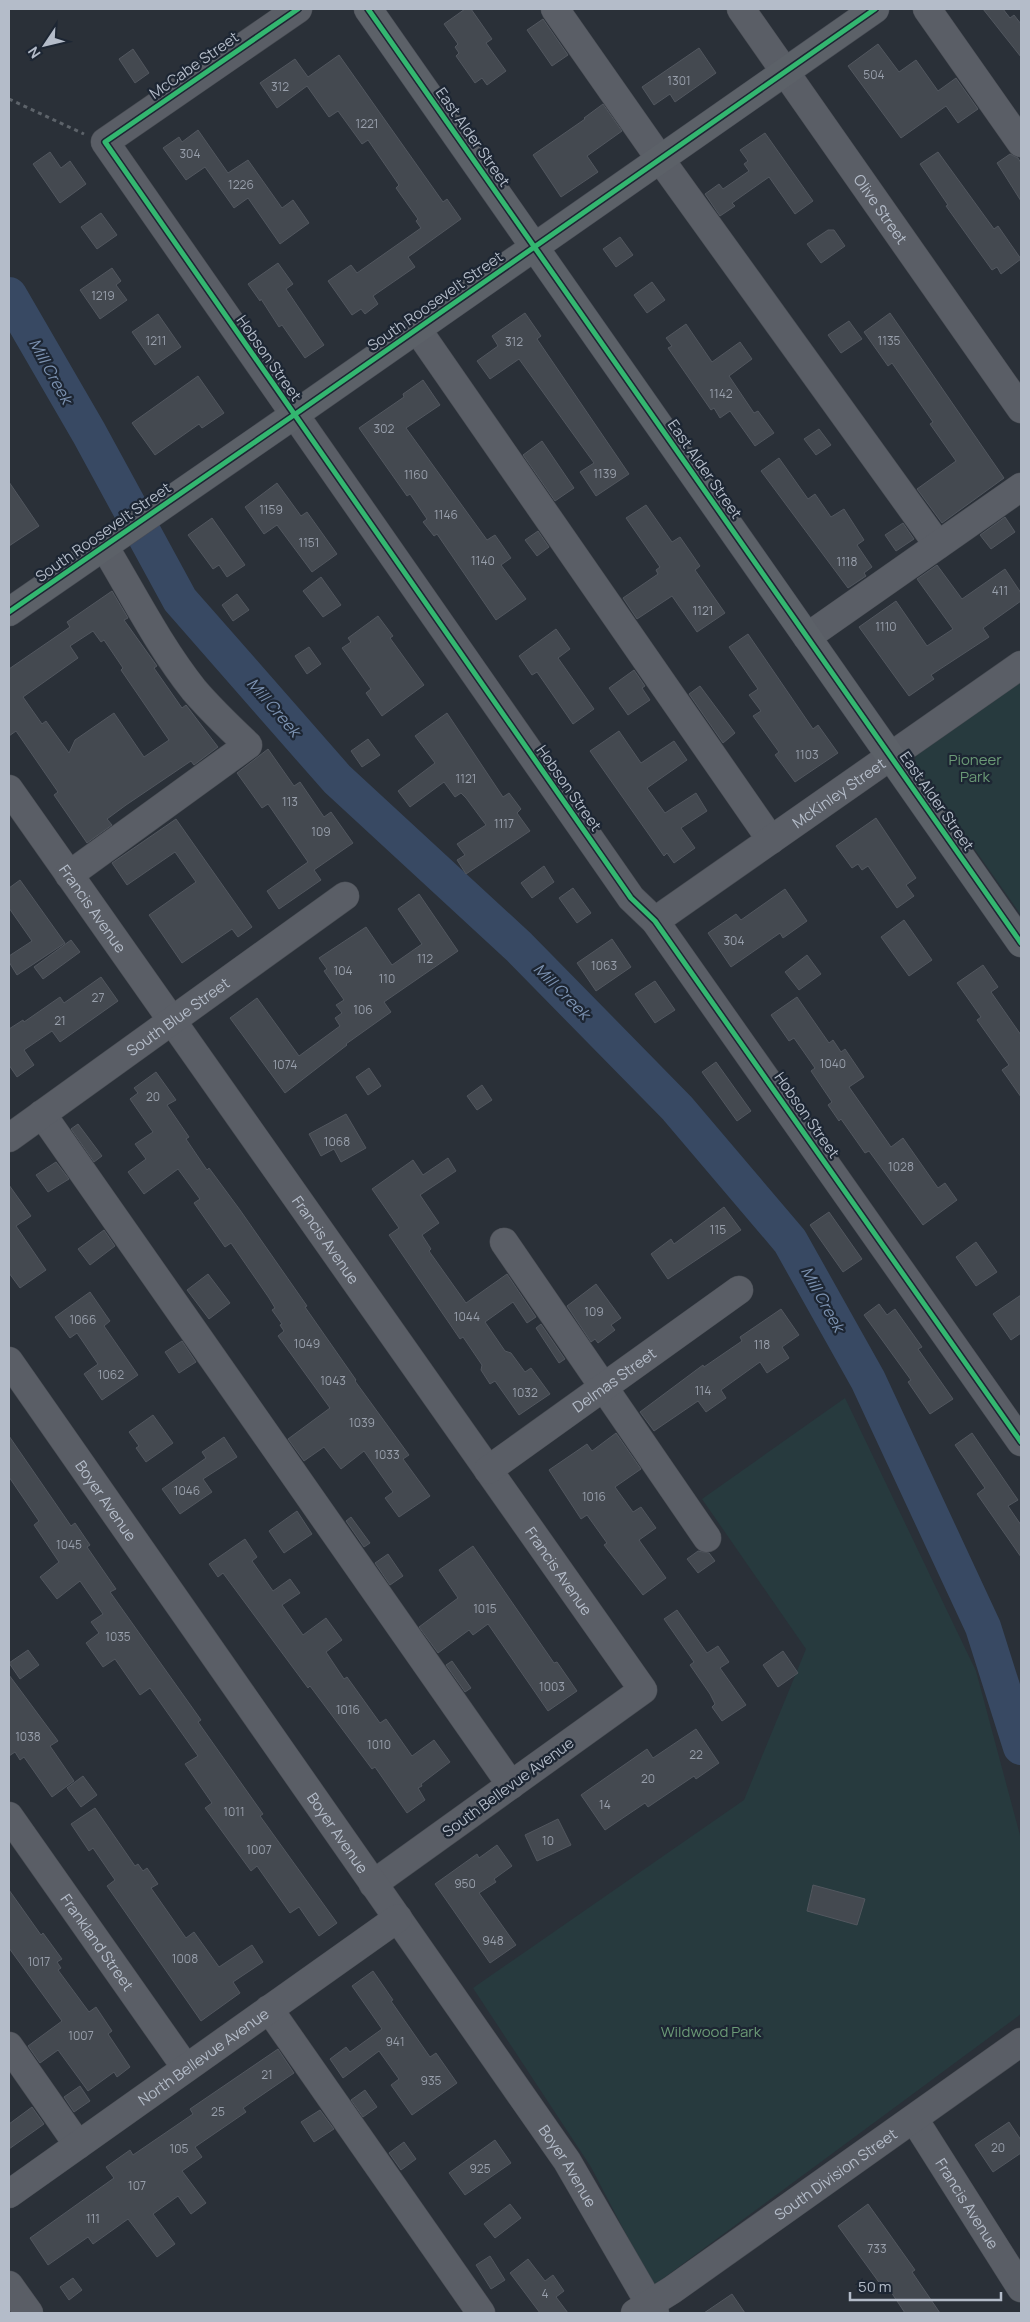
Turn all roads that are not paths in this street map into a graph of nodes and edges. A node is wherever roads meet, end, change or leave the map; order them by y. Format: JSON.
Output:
{"nodes":[{"id":1,"x":298,"y":9,"type":"edge"},
{"id":2,"x":368,"y":9,"type":"edge"},
{"id":3,"x":555,"y":9,"type":"edge"},
{"id":4,"x":741,"y":9,"type":"edge"},
{"id":5,"x":875,"y":9,"type":"edge"},
{"id":6,"x":926,"y":9,"type":"edge"},
{"id":7,"x":785,"y":72,"type":"junction"},
{"id":8,"x":105,"y":142,"type":"joint"},
{"id":9,"x":1021,"y":143,"type":"edge"},
{"id":10,"x":660,"y":159,"type":"junction"},
{"id":11,"x":534,"y":247,"type":"junction"},
{"id":12,"x":417,"y":329,"type":"junction"},
{"id":13,"x":1021,"y":409,"type":"edge"},
{"id":14,"x":294,"y":416,"type":"junction"},
{"id":15,"x":1021,"y":487,"type":"edge"},
{"id":16,"x":109,"y":542,"type":"junction"},
{"id":17,"x":938,"y":545,"type":"junction"},
{"id":18,"x":9,"y":612,"type":"edge"},
{"id":19,"x":807,"y":637,"type":"junction"},
{"id":20,"x":1021,"y":665,"type":"edge"},
{"id":21,"x":891,"y":756,"type":"junction"},
{"id":22,"x":9,"y":789,"type":"edge"},
{"id":23,"x":771,"y":840,"type":"junction"},
{"id":24,"x":69,"y":875,"type":"junction"},
{"id":25,"x":345,"y":896,"type":"dead end"},
{"id":26,"x":655,"y":921,"type":"junction"},
{"id":27,"x":1021,"y":943,"type":"edge"},
{"id":28,"x":172,"y":1020,"type":"junction"},
{"id":29,"x":42,"y":1114,"type":"junction"},
{"id":30,"x":9,"y":1138,"type":"edge"},
{"id":31,"x":504,"y":1242,"type":"dead end"},
{"id":32,"x":739,"y":1290,"type":"dead end"},
{"id":33,"x":9,"y":1361,"type":"edge"},
{"id":34,"x":603,"y":1387,"type":"junction"},
{"id":35,"x":1021,"y":1442,"type":"edge"},
{"id":36,"x":488,"y":1470,"type":"junction"},
{"id":37,"x":707,"y":1538,"type":"dead end"},
{"id":38,"x":643,"y":1690,"type":"joint"},
{"id":39,"x":511,"y":1785,"type":"junction"},
{"id":40,"x":9,"y":1816,"type":"edge"},
{"id":41,"x":373,"y":1884,"type":"junction"},
{"id":42,"x":398,"y":1918,"type":"junction"},
{"id":43,"x":269,"y":2009,"type":"junction"},
{"id":44,"x":1021,"y":2042,"type":"edge"},
{"id":45,"x":9,"y":2046,"type":"edge"},
{"id":46,"x":186,"y":2068,"type":"junction"},
{"id":47,"x":914,"y":2120,"type":"junction"},
{"id":48,"x":78,"y":2145,"type":"junction"},
{"id":49,"x":9,"y":2194,"type":"edge"},
{"id":50,"x":9,"y":2285,"type":"edge"},
{"id":51,"x":1021,"y":2288,"type":"edge"},
{"id":52,"x":646,"y":2310,"type":"edge"},
{"id":53,"x":28,"y":2313,"type":"edge"},
{"id":54,"x":481,"y":2313,"type":"edge"}],
"edges":[{"from":1,"to":8,"type":"street","name":"McCabe Street"},
{"from":2,"to":11,"type":"main road","name":"East Alder Street"},
{"from":3,"to":10,"type":"street"},
{"from":4,"to":7,"type":"street","name":"Olive Street"},
{"from":5,"to":7,"type":"main road","name":"South Roosevelt Street"},
{"from":6,"to":9,"type":"street"},
{"from":7,"to":10,"type":"main road","name":"South Roosevelt Street"},
{"from":7,"to":13,"type":"street","name":"Olive Street"},
{"from":8,"to":14,"type":"street","name":"Hobson Street"},
{"from":10,"to":11,"type":"main road","name":"South Roosevelt Street"},
{"from":10,"to":17,"type":"street"},
{"from":11,"to":12,"type":"main road","name":"South Roosevelt Street"},
{"from":11,"to":19,"type":"main road","name":"East Alder Street"},
{"from":12,"to":14,"type":"main road","name":"South Roosevelt Street"},
{"from":12,"to":23,"type":"street"},
{"from":14,"to":16,"type":"main road","name":"South Roosevelt Street"},
{"from":14,"to":26,"type":"street","name":"Hobson Street"},
{"from":15,"to":17,"type":"street"},
{"from":16,"to":18,"type":"main road","name":"South Roosevelt Street"},
{"from":16,"to":24,"type":"street"},
{"from":17,"to":19,"type":"street"},
{"from":19,"to":21,"type":"main road","name":"East Alder Street"},
{"from":20,"to":21,"type":"street","name":"McKinley Street"},
{"from":21,"to":23,"type":"street","name":"McKinley Street"},
{"from":21,"to":27,"type":"main road","name":"East Alder Street"},
{"from":22,"to":24,"type":"street","name":"Francis Avenue"},
{"from":23,"to":26,"type":"street","name":"McKinley Street"},
{"from":24,"to":28,"type":"street","name":"Francis Avenue"},
{"from":25,"to":28,"type":"street","name":"South Blue Street"},
{"from":26,"to":35,"type":"street","name":"Hobson Street"},
{"from":28,"to":29,"type":"street","name":"South Blue Street"},
{"from":28,"to":36,"type":"street","name":"Francis Avenue"},
{"from":29,"to":30,"type":"street","name":"South Blue Street"},
{"from":29,"to":39,"type":"street"},
{"from":31,"to":34,"type":"street"},
{"from":32,"to":34,"type":"street","name":"Delmas Street"},
{"from":33,"to":41,"type":"street","name":"Boyer Avenue"},
{"from":34,"to":36,"type":"street","name":"Delmas Street"},
{"from":34,"to":37,"type":"street"},
{"from":36,"to":38,"type":"street","name":"Francis Avenue"},
{"from":38,"to":39,"type":"street","name":"South Bellevue Avenue"},
{"from":39,"to":41,"type":"street","name":"South Bellevue Avenue"},
{"from":40,"to":46,"type":"street","name":"Frankland Street"},
{"from":41,"to":42,"type":"street","name":"Boyer Avenue"},
{"from":42,"to":43,"type":"street","name":"North Bellevue Avenue"},
{"from":42,"to":52,"type":"street","name":"Boyer Avenue"},
{"from":43,"to":46,"type":"street","name":"North Bellevue Avenue"},
{"from":43,"to":54,"type":"street"},
{"from":44,"to":47,"type":"street","name":"South Division Street"},
{"from":45,"to":48,"type":"street"},
{"from":46,"to":48,"type":"street","name":"North Bellevue Avenue"},
{"from":47,"to":51,"type":"street","name":"Francis Avenue"},
{"from":47,"to":52,"type":"street","name":"South Division Street"},
{"from":48,"to":49,"type":"street","name":"North Bellevue Avenue"},
{"from":50,"to":53,"type":"street"}]}
